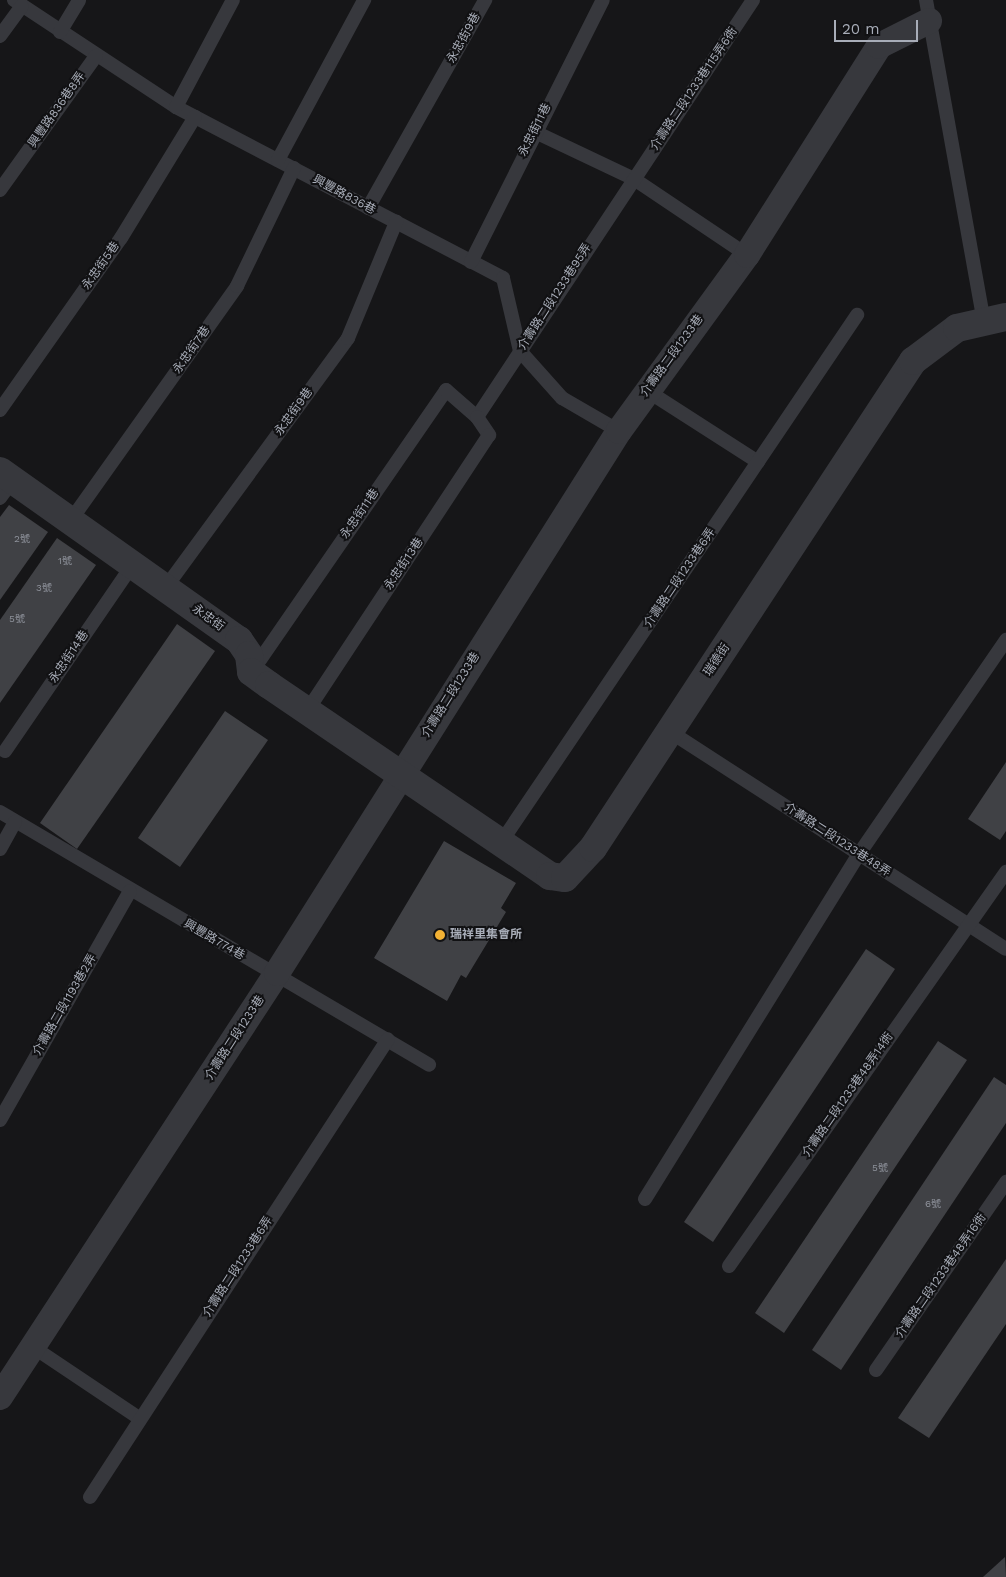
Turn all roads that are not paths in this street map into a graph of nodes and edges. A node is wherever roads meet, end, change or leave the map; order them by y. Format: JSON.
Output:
{"nodes":[{"id":1,"x":80,"y":0,"type":"edge"},
{"id":2,"x":234,"y":0,"type":"edge"},
{"id":3,"x":364,"y":0,"type":"edge"},
{"id":4,"x":485,"y":0,"type":"edge"},
{"id":5,"x":603,"y":0,"type":"edge"},
{"id":6,"x":753,"y":0,"type":"edge"},
{"id":7,"x":18,"y":3,"type":"edge"},
{"id":8,"x":927,"y":10,"type":"edge"},
{"id":9,"x":60,"y":32,"type":"junction"},
{"id":10,"x":0,"y":36,"type":"edge"},
{"id":11,"x":96,"y":56,"type":"junction"},
{"id":12,"x":176,"y":107,"type":"junction"},
{"id":13,"x":195,"y":117,"type":"junction"},
{"id":14,"x":533,"y":131,"type":"junction"},
{"id":15,"x":278,"y":160,"type":"junction"},
{"id":16,"x":294,"y":168,"type":"junction"},
{"id":17,"x":634,"y":178,"type":"junction"},
{"id":18,"x":0,"y":190,"type":"edge"},
{"id":19,"x":368,"y":208,"type":"junction"},
{"id":20,"x":396,"y":222,"type":"junction"},
{"id":21,"x":746,"y":255,"type":"junction"},
{"id":22,"x":471,"y":262,"type":"junction"},
{"id":23,"x":857,"y":315,"type":"dead end"},
{"id":24,"x":995,"y":319,"type":"edge"},
{"id":25,"x":520,"y":351,"type":"junction"},
{"id":26,"x":646,"y":390,"type":"junction"},
{"id":27,"x":0,"y":410,"type":"edge"},
{"id":28,"x":478,"y":417,"type":"junction"},
{"id":29,"x":618,"y":431,"type":"junction"},
{"id":30,"x":758,"y":462,"type":"junction"},
{"id":31,"x":4,"y":483,"type":"edge"},
{"id":32,"x":71,"y":520,"type":"junction"},
{"id":33,"x":133,"y":564,"type":"junction"},
{"id":34,"x":166,"y":587,"type":"junction"},
{"id":35,"x":1006,"y":640,"type":"edge"},
{"id":36,"x":251,"y":672,"type":"junction"},
{"id":37,"x":307,"y":711,"type":"junction"},
{"id":38,"x":669,"y":731,"type":"junction"},
{"id":39,"x":5,"y":751,"type":"dead end"},
{"id":40,"x":401,"y":774,"type":"junction"},
{"id":41,"x":0,"y":812,"type":"edge"},
{"id":42,"x":15,"y":822,"type":"junction"},
{"id":43,"x":502,"y":840,"type":"junction"},
{"id":44,"x":0,"y":849,"type":"edge"},
{"id":45,"x":859,"y":854,"type":"junction"},
{"id":46,"x":1006,"y":872,"type":"edge"},
{"id":47,"x":130,"y":891,"type":"junction"},
{"id":48,"x":968,"y":925,"type":"junction"},
{"id":49,"x":1006,"y":949,"type":"edge"},
{"id":50,"x":277,"y":973,"type":"junction"},
{"id":51,"x":388,"y":1039,"type":"junction"},
{"id":52,"x":430,"y":1065,"type":"dead end"},
{"id":53,"x":0,"y":1120,"type":"edge"},
{"id":54,"x":1006,"y":1182,"type":"edge"},
{"id":55,"x":645,"y":1198,"type":"dead end"},
{"id":56,"x":728,"y":1266,"type":"dead end"},
{"id":57,"x":33,"y":1347,"type":"junction"},
{"id":58,"x":876,"y":1370,"type":"dead end"},
{"id":59,"x":0,"y":1396,"type":"edge"},
{"id":60,"x":139,"y":1418,"type":"junction"},
{"id":61,"x":90,"y":1496,"type":"dead end"}],
"edges":[{"from":1,"to":9,"type":"lane"},
{"from":2,"to":12,"type":"lane"},
{"from":3,"to":15,"type":"lane"},
{"from":4,"to":19,"type":"lane","name":"永忠街9巷"},
{"from":5,"to":14,"type":"lane","name":"永忠街11巷"},
{"from":6,"to":17,"type":"lane","name":"介壽路二段1233巷115弄6衖"},
{"from":7,"to":9,"type":"lane","name":"興豐路836巷"},
{"from":7,"to":10,"type":"lane"},
{"from":8,"to":21,"type":"street","name":"介壽路二段1233巷"},
{"from":8,"to":24,"type":"lane"},
{"from":9,"to":11,"type":"lane","name":"興豐路836巷"},
{"from":11,"to":12,"type":"lane","name":"興豐路836巷"},
{"from":11,"to":18,"type":"lane","name":"興豐路836巷8弄"},
{"from":12,"to":13,"type":"lane","name":"興豐路836巷"},
{"from":13,"to":15,"type":"lane","name":"興豐路836巷"},
{"from":13,"to":27,"type":"lane","name":"永忠街5巷"},
{"from":14,"to":17,"type":"lane"},
{"from":14,"to":22,"type":"lane","name":"永忠街11巷"},
{"from":15,"to":16,"type":"lane","name":"興豐路836巷"},
{"from":16,"to":19,"type":"lane","name":"興豐路836巷"},
{"from":16,"to":32,"type":"lane","name":"永忠街7巷"},
{"from":17,"to":21,"type":"lane"},
{"from":17,"to":25,"type":"lane","name":"介壽路二段1233巷95弄"},
{"from":19,"to":20,"type":"lane","name":"興豐路836巷"},
{"from":20,"to":22,"type":"lane","name":"興豐路836巷"},
{"from":20,"to":34,"type":"lane","name":"永忠街9巷"},
{"from":21,"to":26,"type":"street","name":"介壽路二段1233巷"},
{"from":22,"to":25,"type":"lane","name":"興豐路836巷"},
{"from":23,"to":30,"type":"lane","name":"介壽路二段1233巷6弄"},
{"from":24,"to":38,"type":"street","name":"瑞德街"},
{"from":25,"to":28,"type":"lane","name":"介壽路二段1233巷95弄"},
{"from":25,"to":29,"type":"lane","name":"興豐路836巷"},
{"from":26,"to":29,"type":"street","name":"介壽路二段1233巷"},
{"from":26,"to":30,"type":"lane"},
{"from":28,"to":36,"type":"lane","name":"永忠街11巷"},
{"from":28,"to":37,"type":"lane","name":"永忠街13巷"},
{"from":29,"to":40,"type":"street","name":"介壽路二段1233巷"},
{"from":30,"to":43,"type":"lane","name":"介壽路二段1233巷6弄"},
{"from":31,"to":32,"type":"street","name":"永忠街"},
{"from":32,"to":33,"type":"street","name":"永忠街"},
{"from":33,"to":34,"type":"street","name":"永忠街"},
{"from":33,"to":39,"type":"lane","name":"永忠街14巷"},
{"from":34,"to":36,"type":"street","name":"永忠街"},
{"from":35,"to":45,"type":"lane"},
{"from":36,"to":37,"type":"street"},
{"from":37,"to":40,"type":"street"},
{"from":38,"to":43,"type":"street","name":"瑞德街"},
{"from":38,"to":45,"type":"lane","name":"介壽路二段1233巷48弄"},
{"from":40,"to":43,"type":"street","name":"瑞德街"},
{"from":40,"to":50,"type":"street","name":"介壽路二段1233巷"},
{"from":41,"to":42,"type":"lane","name":"興豐路774巷"},
{"from":42,"to":44,"type":"lane"},
{"from":42,"to":47,"type":"lane","name":"興豐路774巷"},
{"from":45,"to":48,"type":"lane","name":"介壽路二段1233巷48弄"},
{"from":45,"to":55,"type":"lane"},
{"from":46,"to":48,"type":"lane","name":"介壽路二段1233巷48弄14衖"},
{"from":47,"to":50,"type":"lane","name":"興豐路774巷"},
{"from":47,"to":53,"type":"lane","name":"介壽路二段1193巷2弄"},
{"from":48,"to":49,"type":"lane","name":"介壽路二段1233巷48弄"},
{"from":48,"to":56,"type":"lane","name":"介壽路二段1233巷48弄14衖"},
{"from":50,"to":51,"type":"lane","name":"興豐路774巷"},
{"from":50,"to":57,"type":"street","name":"介壽路二段1233巷"},
{"from":51,"to":52,"type":"lane","name":"興豐路774巷"},
{"from":51,"to":60,"type":"lane","name":"介壽路二段1233巷6弄"},
{"from":54,"to":58,"type":"lane","name":"介壽路二段1233巷48弄16衖"},
{"from":57,"to":59,"type":"street","name":"介壽路二段1233巷"},
{"from":57,"to":60,"type":"lane"},
{"from":60,"to":61,"type":"lane","name":"介壽路二段1233巷6弄"}]}
